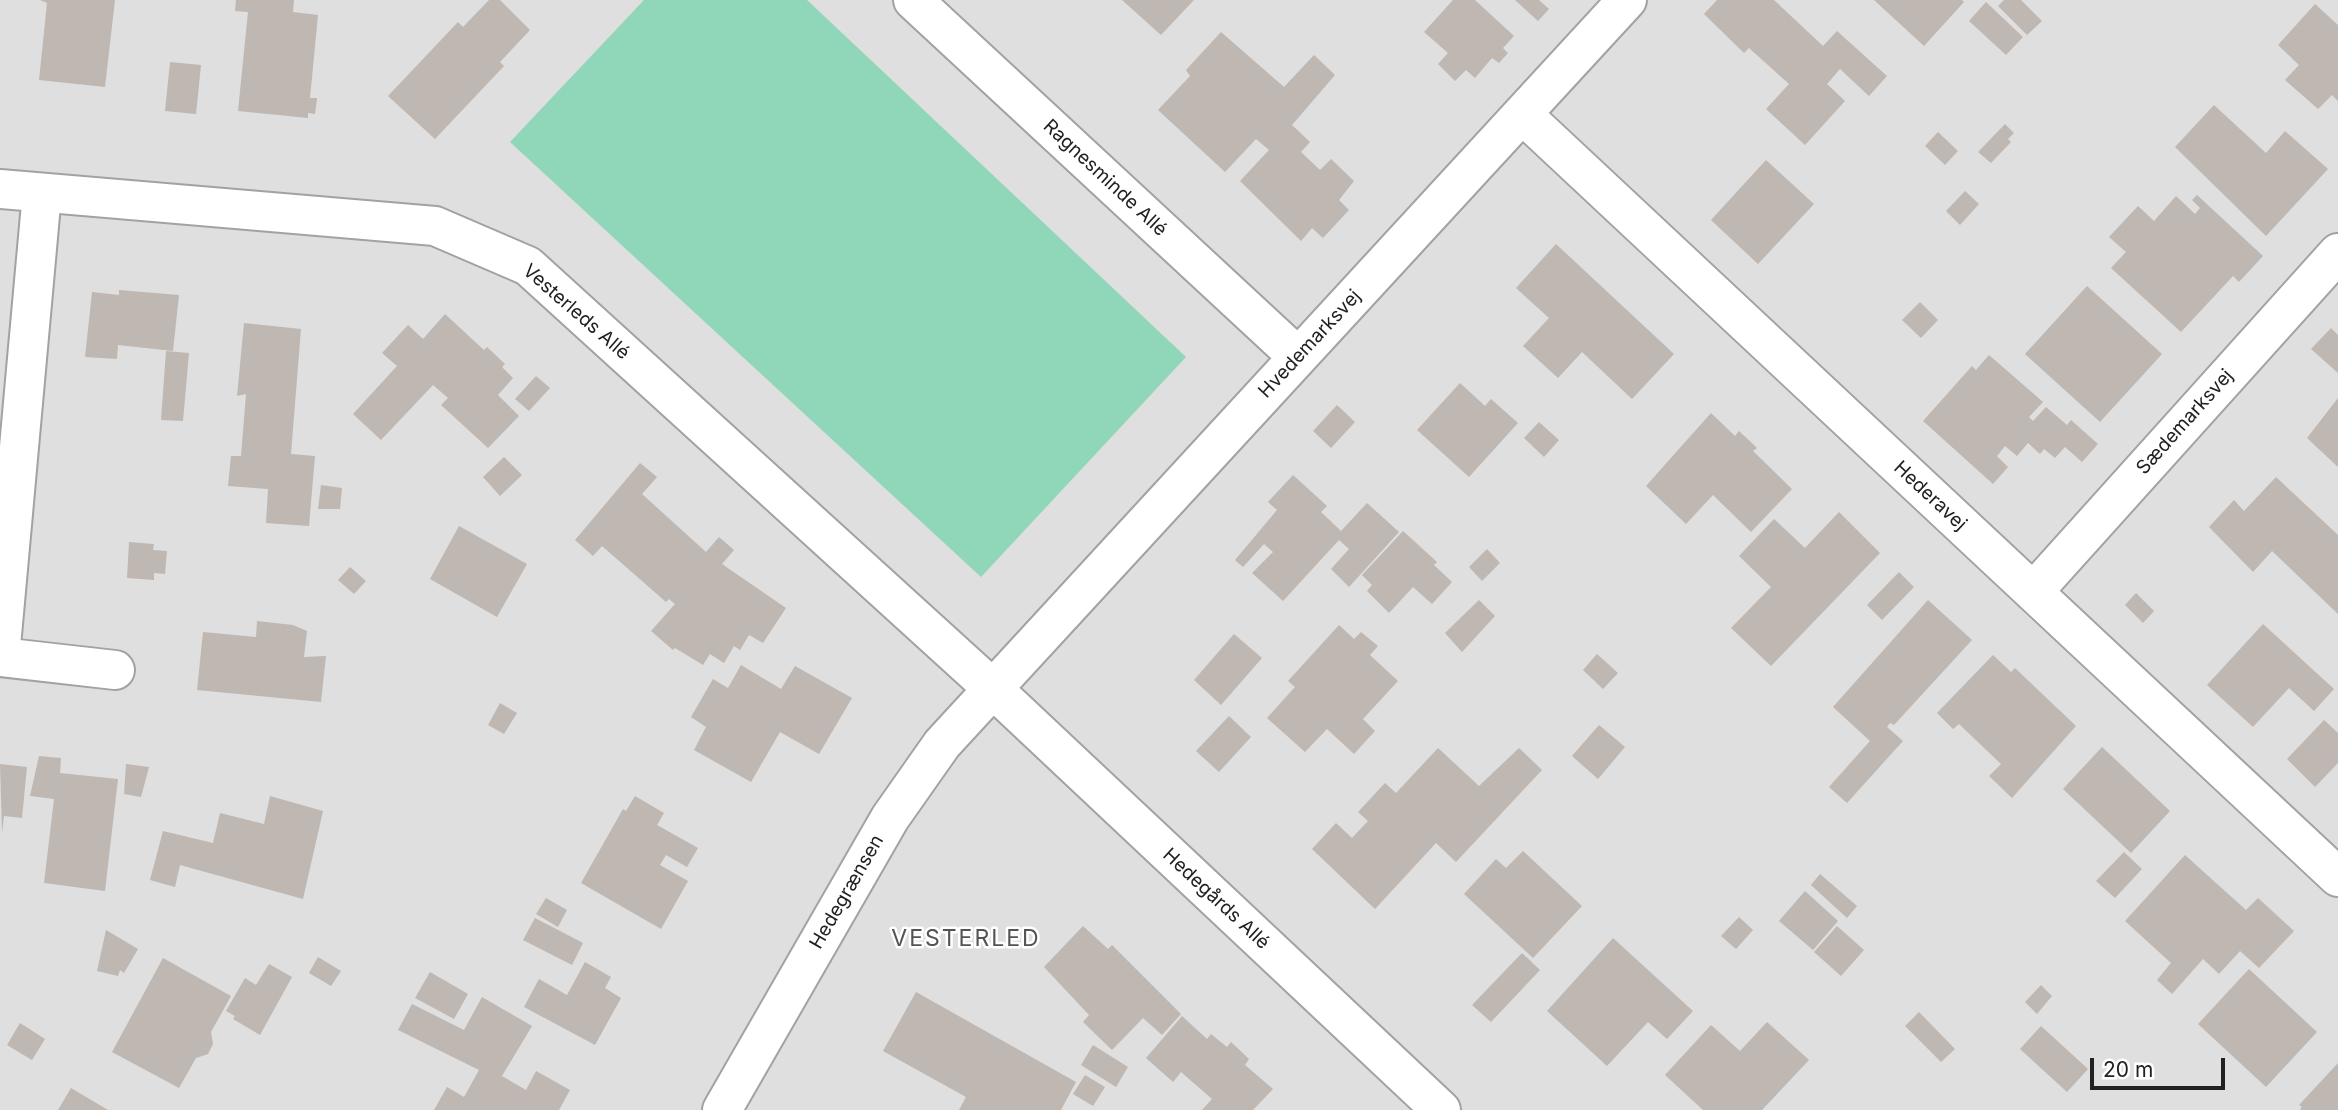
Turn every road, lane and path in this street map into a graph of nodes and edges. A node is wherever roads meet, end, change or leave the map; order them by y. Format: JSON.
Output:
{"nodes":[{"id":1,"x":913,"y":0,"type":"edge"},
{"id":2,"x":1628,"y":0,"type":"edge"},
{"id":3,"x":1522,"y":114,"type":"junction"},
{"id":4,"x":0,"y":189,"type":"edge"},
{"id":5,"x":42,"y":193,"type":"junction"},
{"id":6,"x":2338,"y":253,"type":"edge"},
{"id":7,"x":1298,"y":357,"type":"junction"},
{"id":8,"x":2033,"y":592,"type":"junction"},
{"id":9,"x":115,"y":670,"type":"dead end"},
{"id":10,"x":992,"y":688,"type":"junction"},
{"id":11,"x":2338,"y":877,"type":"edge"},
{"id":12,"x":722,"y":1110,"type":"edge"},
{"id":13,"x":1441,"y":1110,"type":"edge"}],
"edges":[{"from":1,"to":7,"type":"street","name":"Ragnesminde Allé"},
{"from":2,"to":3,"type":"street","name":"Hvedemarksvej"},
{"from":3,"to":7,"type":"street","name":"Hvedemarksvej"},
{"from":3,"to":8,"type":"street","name":"Hederavej"},
{"from":4,"to":5,"type":"street","name":"Vesterleds Allé"},
{"from":5,"to":9,"type":"street"},
{"from":5,"to":10,"type":"street","name":"Vesterleds Allé"},
{"from":6,"to":8,"type":"street","name":"Sædemarksvej"},
{"from":7,"to":10,"type":"street","name":"Hvedemarksvej"},
{"from":8,"to":11,"type":"street","name":"Hederavej"},
{"from":10,"to":12,"type":"street","name":"Hedegrænsen"},
{"from":10,"to":13,"type":"street","name":"Hedegårds Allé"}]}
